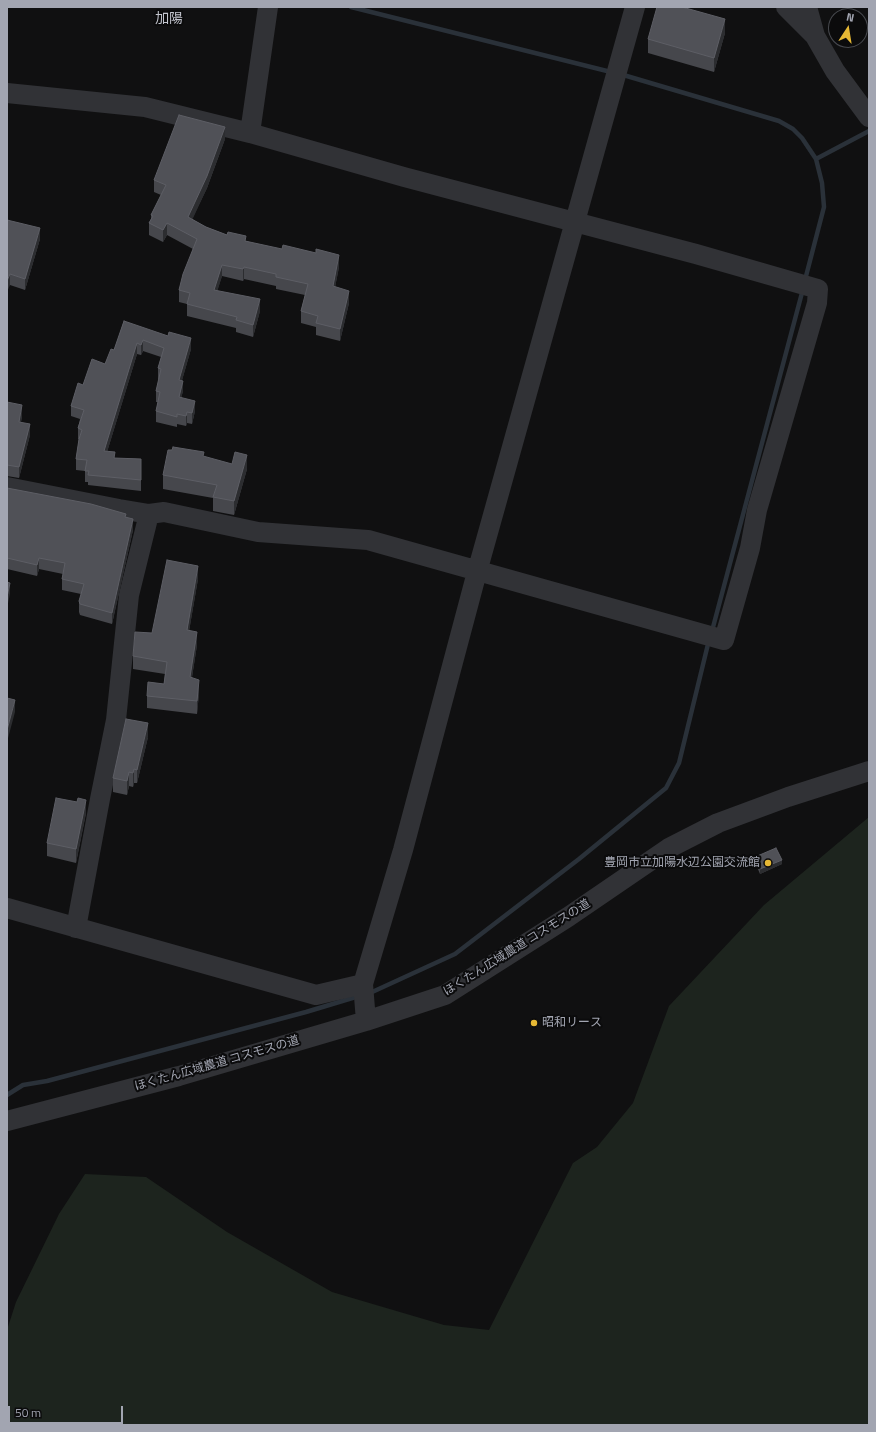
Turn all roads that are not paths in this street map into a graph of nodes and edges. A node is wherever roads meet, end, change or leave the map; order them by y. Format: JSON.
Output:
{"nodes":[{"id":1,"x":268,"y":7,"type":"edge"},
{"id":2,"x":635,"y":7,"type":"edge"},
{"id":3,"x":786,"y":7,"type":"edge"},
{"id":4,"x":807,"y":7,"type":"edge"},
{"id":5,"x":814,"y":36,"type":"junction"},
{"id":6,"x":7,"y":93,"type":"edge"},
{"id":7,"x":869,"y":117,"type":"edge"},
{"id":8,"x":250,"y":133,"type":"junction"},
{"id":9,"x":576,"y":222,"type":"junction"},
{"id":10,"x":7,"y":487,"type":"edge"},
{"id":11,"x":149,"y":514,"type":"junction"},
{"id":12,"x":477,"y":572,"type":"junction"},
{"id":13,"x":869,"y":771,"type":"edge"},
{"id":14,"x":7,"y":908,"type":"edge"},
{"id":15,"x":76,"y":928,"type":"junction"},
{"id":16,"x":363,"y":984,"type":"junction"},
{"id":17,"x":366,"y":1021,"type":"junction"},
{"id":18,"x":7,"y":1121,"type":"edge"}],
"edges":[{"from":1,"to":8,"type":"street"},
{"from":2,"to":9,"type":"street"},
{"from":3,"to":5,"type":"street"},
{"from":4,"to":5,"type":"street"},
{"from":5,"to":7,"type":"street"},
{"from":6,"to":8,"type":"street"},
{"from":8,"to":9,"type":"street"},
{"from":9,"to":12,"type":"street"},
{"from":9,"to":12,"type":"street"},
{"from":10,"to":11,"type":"street"},
{"from":11,"to":12,"type":"street"},
{"from":11,"to":15,"type":"street"},
{"from":12,"to":16,"type":"street"},
{"from":13,"to":17,"type":"street","name":"ほくたん広域農道 コスモスの道"},
{"from":14,"to":15,"type":"street"},
{"from":15,"to":16,"type":"street"},
{"from":16,"to":17,"type":"street"},
{"from":17,"to":18,"type":"street","name":"ほくたん広域農道 コスモスの道"}]}
